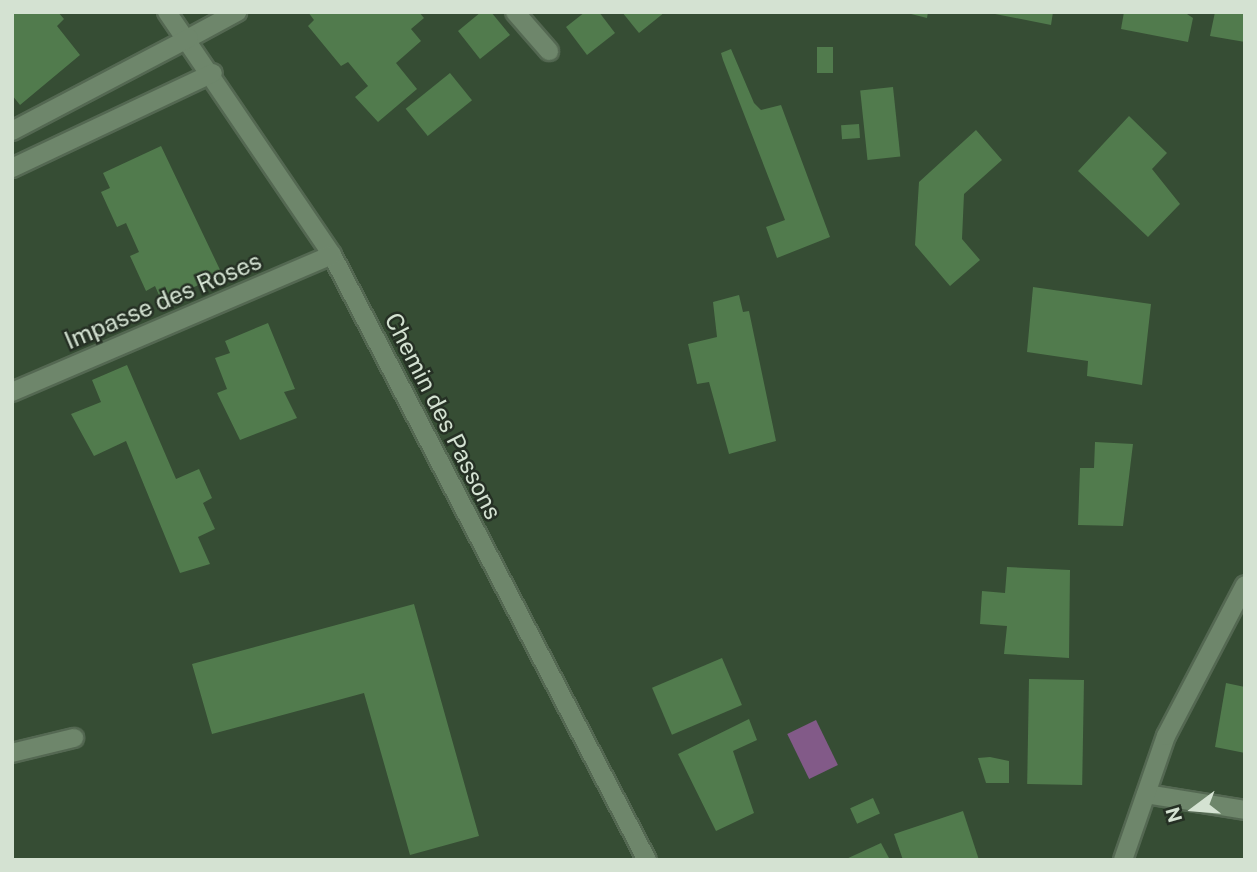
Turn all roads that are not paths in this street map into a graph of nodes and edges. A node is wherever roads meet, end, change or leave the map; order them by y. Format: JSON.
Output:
{"nodes":[{"id":1,"x":167,"y":12,"type":"edge"},
{"id":2,"x":237,"y":12,"type":"edge"},
{"id":3,"x":515,"y":12,"type":"edge"},
{"id":4,"x":189,"y":38,"type":"junction"},
{"id":5,"x":549,"y":51,"type":"dead end"},
{"id":6,"x":213,"y":73,"type":"junction"},
{"id":7,"x":12,"y":131,"type":"edge"},
{"id":8,"x":12,"y":168,"type":"edge"},
{"id":9,"x":332,"y":256,"type":"junction"},
{"id":10,"x":12,"y":392,"type":"edge"},
{"id":11,"x":1245,"y":585,"type":"edge"},
{"id":12,"x":74,"y":738,"type":"dead end"},
{"id":13,"x":12,"y":753,"type":"edge"},
{"id":14,"x":1146,"y":794,"type":"junction"},
{"id":15,"x":1245,"y":810,"type":"edge"},
{"id":16,"x":647,"y":860,"type":"edge"},
{"id":17,"x":1123,"y":860,"type":"edge"}],
"edges":[{"from":1,"to":4,"type":"street","name":"Chemin des Passons"},
{"from":2,"to":4,"type":"street"},
{"from":3,"to":5,"type":"street"},
{"from":4,"to":6,"type":"street","name":"Chemin des Passons"},
{"from":4,"to":7,"type":"street"},
{"from":6,"to":8,"type":"street"},
{"from":6,"to":9,"type":"street","name":"Chemin des Passons"},
{"from":9,"to":10,"type":"street","name":"Impasse des Roses"},
{"from":9,"to":16,"type":"street","name":"Chemin des Passons"},
{"from":11,"to":14,"type":"street"},
{"from":12,"to":13,"type":"street"},
{"from":14,"to":15,"type":"street"},
{"from":14,"to":17,"type":"street"}]}
